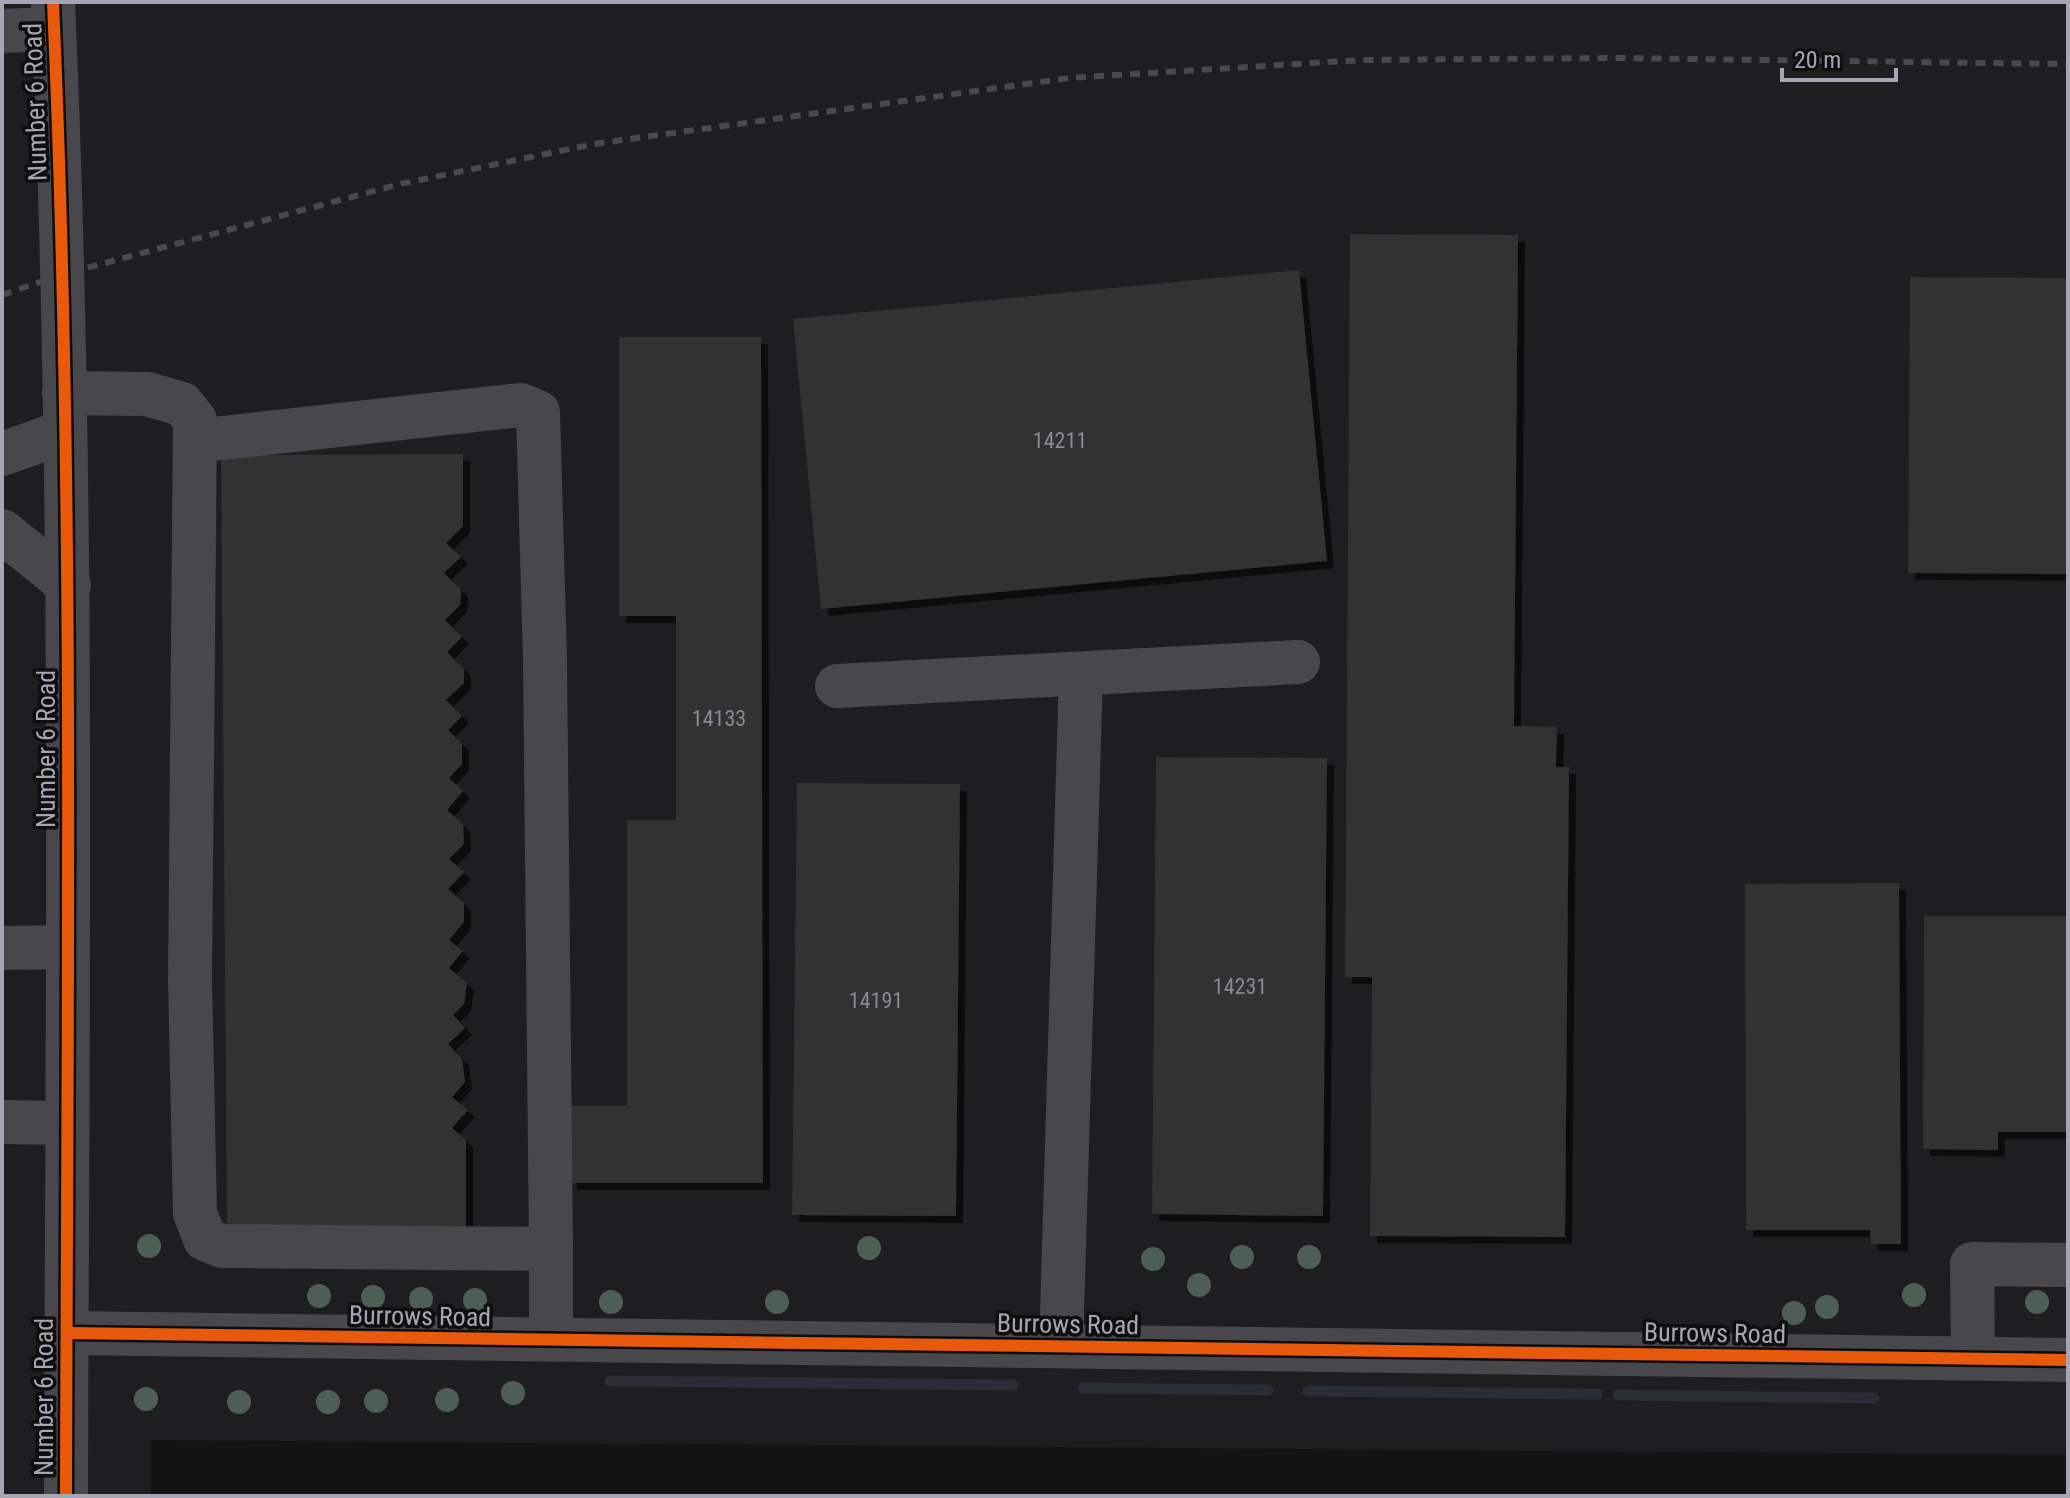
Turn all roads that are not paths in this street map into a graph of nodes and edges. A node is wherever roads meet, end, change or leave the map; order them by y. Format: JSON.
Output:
{"nodes":[{"id":1,"x":54,"y":15,"type":"edge"},
{"id":2,"x":2,"y":31,"type":"edge"},
{"id":3,"x":64,"y":412,"type":"junction"},
{"id":4,"x":195,"y":441,"type":"junction"},
{"id":5,"x":2,"y":454,"type":"edge"},
{"id":6,"x":2,"y":531,"type":"edge"},
{"id":7,"x":69,"y":585,"type":"junction"},
{"id":8,"x":1298,"y":662,"type":"dead end"},
{"id":9,"x":1081,"y":674,"type":"junction"},
{"id":10,"x":837,"y":686,"type":"dead end"},
{"id":11,"x":68,"y":947,"type":"junction"},
{"id":12,"x":2,"y":948,"type":"edge"},
{"id":13,"x":2,"y":1122,"type":"edge"},
{"id":14,"x":67,"y":1123,"type":"junction"},
{"id":15,"x":551,"y":1249,"type":"junction"},
{"id":16,"x":2068,"y":1265,"type":"edge"},
{"id":17,"x":67,"y":1333,"type":"junction"},
{"id":18,"x":551,"y":1339,"type":"junction"},
{"id":19,"x":1061,"y":1346,"type":"junction"},
{"id":20,"x":1973,"y":1358,"type":"junction"},
{"id":21,"x":2068,"y":1360,"type":"edge"},
{"id":22,"x":66,"y":1496,"type":"edge"}],
"edges":[{"from":1,"to":2,"type":"street"},
{"from":1,"to":3,"type":"street","name":"Number 6 Road"},
{"from":3,"to":4,"type":"street"},
{"from":3,"to":5,"type":"street"},
{"from":3,"to":7,"type":"street","name":"Number 6 Road"},
{"from":4,"to":15,"type":"street"},
{"from":4,"to":15,"type":"street"},
{"from":6,"to":7,"type":"street"},
{"from":7,"to":11,"type":"street","name":"Number 6 Road"},
{"from":8,"to":9,"type":"street"},
{"from":9,"to":10,"type":"street"},
{"from":9,"to":19,"type":"street"},
{"from":11,"to":12,"type":"street"},
{"from":11,"to":14,"type":"street","name":"Number 6 Road"},
{"from":13,"to":14,"type":"street"},
{"from":14,"to":17,"type":"street","name":"Number 6 Road"},
{"from":15,"to":18,"type":"street"},
{"from":16,"to":20,"type":"street"},
{"from":17,"to":18,"type":"street","name":"Burrows Road"},
{"from":17,"to":22,"type":"street","name":"Number 6 Road"},
{"from":18,"to":19,"type":"street","name":"Burrows Road"},
{"from":19,"to":20,"type":"street","name":"Burrows Road"},
{"from":20,"to":21,"type":"street","name":"Burrows Road"}]}
